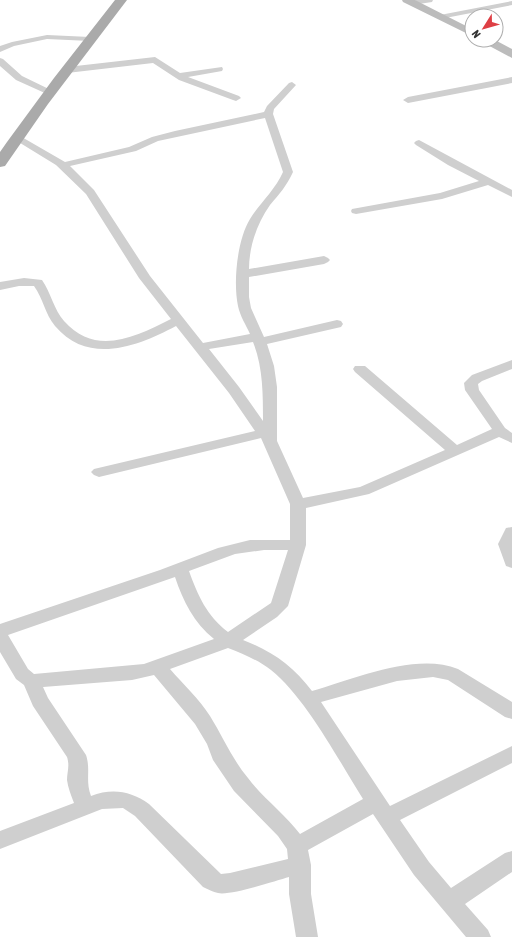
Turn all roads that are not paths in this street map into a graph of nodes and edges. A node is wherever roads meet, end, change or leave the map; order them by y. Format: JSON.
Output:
{"nodes":[{"id":1,"x":121,"y":0,"type":"edge"},
{"id":2,"x":429,"y":0,"type":"edge"},
{"id":3,"x":410,"y":1,"type":"edge"},
{"id":4,"x":512,"y":4,"type":"edge"},
{"id":5,"x":440,"y":17,"type":"junction"},
{"id":6,"x":464,"y":29,"type":"edge"},
{"id":7,"x":90,"y":39,"type":"junction"},
{"id":8,"x":501,"y":48,"type":"edge"},
{"id":9,"x":0,"y":49,"type":"edge"},
{"id":10,"x":512,"y":54,"type":"edge"},
{"id":11,"x":0,"y":61,"type":"edge"},
{"id":12,"x":219,"y":69,"type":"dead end"},
{"id":13,"x":67,"y":70,"type":"junction"},
{"id":14,"x":178,"y":76,"type":"junction"},
{"id":15,"x":512,"y":80,"type":"edge"},
{"id":16,"x":292,"y":85,"type":"dead end"},
{"id":17,"x":50,"y":92,"type":"junction"},
{"id":18,"x":236,"y":98,"type":"dead end"},
{"id":19,"x":408,"y":100,"type":"dead end"},
{"id":20,"x":268,"y":114,"type":"junction"},
{"id":21,"x":0,"y":135,"type":"edge"},
{"id":22,"x":15,"y":140,"type":"junction"},
{"id":23,"x":419,"y":144,"type":"dead end"},
{"id":24,"x":0,"y":163,"type":"edge"},
{"id":25,"x":63,"y":165,"type":"junction"},
{"id":26,"x":488,"y":182,"type":"junction"},
{"id":27,"x":512,"y":194,"type":"edge"},
{"id":28,"x":356,"y":211,"type":"dead end"},
{"id":29,"x":324,"y":260,"type":"dead end"},
{"id":30,"x":243,"y":274,"type":"junction"},
{"id":31,"x":0,"y":286,"type":"edge"},
{"id":32,"x":178,"y":320,"type":"junction"},
{"id":33,"x":337,"y":324,"type":"dead end"},
{"id":34,"x":258,"y":340,"type":"junction"},
{"id":35,"x":200,"y":347,"type":"junction"},
{"id":36,"x":512,"y":364,"type":"edge"},
{"id":37,"x":360,"y":369,"type":"dead end"},
{"id":38,"x":506,"y":435,"type":"edge"},
{"id":39,"x":267,"y":437,"type":"junction"},
{"id":40,"x":455,"y":451,"type":"junction"},
{"id":41,"x":99,"y":472,"type":"dead end"},
{"id":42,"x":298,"y":504,"type":"junction"},
{"id":43,"x":512,"y":532,"type":"edge"},
{"id":44,"x":298,"y":545,"type":"junction"},
{"id":45,"x":512,"y":562,"type":"edge"},
{"id":46,"x":180,"y":569,"type":"junction"},
{"id":47,"x":0,"y":631,"type":"edge"},
{"id":48,"x":0,"y":637,"type":"edge"},
{"id":49,"x":228,"y":641,"type":"junction"},
{"id":50,"x":158,"y":667,"type":"junction"},
{"id":51,"x":31,"y":681,"type":"junction"},
{"id":52,"x":308,"y":699,"type":"junction"},
{"id":53,"x":512,"y":712,"type":"edge"},
{"id":54,"x":512,"y":754,"type":"edge"},
{"id":55,"x":85,"y":806,"type":"junction"},
{"id":56,"x":382,"y":809,"type":"junction"},
{"id":57,"x":0,"y":840,"type":"edge"},
{"id":58,"x":298,"y":856,"type":"junction"},
{"id":59,"x":512,"y":860,"type":"edge"},
{"id":60,"x":449,"y":902,"type":"junction"},
{"id":61,"x":307,"y":937,"type":"edge"},
{"id":62,"x":480,"y":937,"type":"edge"}],
"edges":[{"from":1,"to":7,"type":"main road"},
{"from":2,"to":3,"type":"street"},
{"from":3,"to":5,"type":"street"},
{"from":4,"to":5,"type":"street"},
{"from":5,"to":6,"type":"street"},
{"from":7,"to":9,"type":"street"},
{"from":7,"to":13,"type":"main road"},
{"from":8,"to":10,"type":"street"},
{"from":11,"to":17,"type":"street"},
{"from":12,"to":14,"type":"street"},
{"from":13,"to":14,"type":"street"},
{"from":13,"to":17,"type":"main road"},
{"from":14,"to":18,"type":"street"},
{"from":15,"to":19,"type":"street"},
{"from":16,"to":20,"type":"street"},
{"from":17,"to":22,"type":"main road"},
{"from":20,"to":25,"type":"street"},
{"from":20,"to":30,"type":"street"},
{"from":21,"to":22,"type":"main road"},
{"from":22,"to":24,"type":"main road"},
{"from":22,"to":25,"type":"street"},
{"from":23,"to":26,"type":"street"},
{"from":25,"to":32,"type":"street"},
{"from":26,"to":27,"type":"street"},
{"from":26,"to":28,"type":"street"},
{"from":29,"to":30,"type":"street"},
{"from":30,"to":34,"type":"street"},
{"from":31,"to":32,"type":"street"},
{"from":32,"to":35,"type":"street"},
{"from":33,"to":34,"type":"street"},
{"from":34,"to":35,"type":"street"},
{"from":34,"to":39,"type":"street"},
{"from":35,"to":39,"type":"street"},
{"from":36,"to":38,"type":"street"},
{"from":37,"to":40,"type":"street"},
{"from":38,"to":40,"type":"street"},
{"from":39,"to":41,"type":"street"},
{"from":39,"to":42,"type":"street"},
{"from":40,"to":42,"type":"street"},
{"from":42,"to":44,"type":"street"},
{"from":43,"to":45,"type":"street"},
{"from":44,"to":46,"type":"street"},
{"from":44,"to":49,"type":"street"},
{"from":46,"to":47,"type":"street"},
{"from":46,"to":49,"type":"street"},
{"from":48,"to":51,"type":"street"},
{"from":49,"to":50,"type":"street"},
{"from":49,"to":52,"type":"street"},
{"from":50,"to":51,"type":"street"},
{"from":50,"to":58,"type":"street"},
{"from":51,"to":55,"type":"street"},
{"from":52,"to":53,"type":"street"},
{"from":52,"to":56,"type":"street"},
{"from":54,"to":56,"type":"street"},
{"from":55,"to":57,"type":"street"},
{"from":55,"to":58,"type":"street"},
{"from":56,"to":58,"type":"street"},
{"from":56,"to":60,"type":"street"},
{"from":58,"to":61,"type":"street"},
{"from":59,"to":60,"type":"street"},
{"from":60,"to":62,"type":"street"}]}
